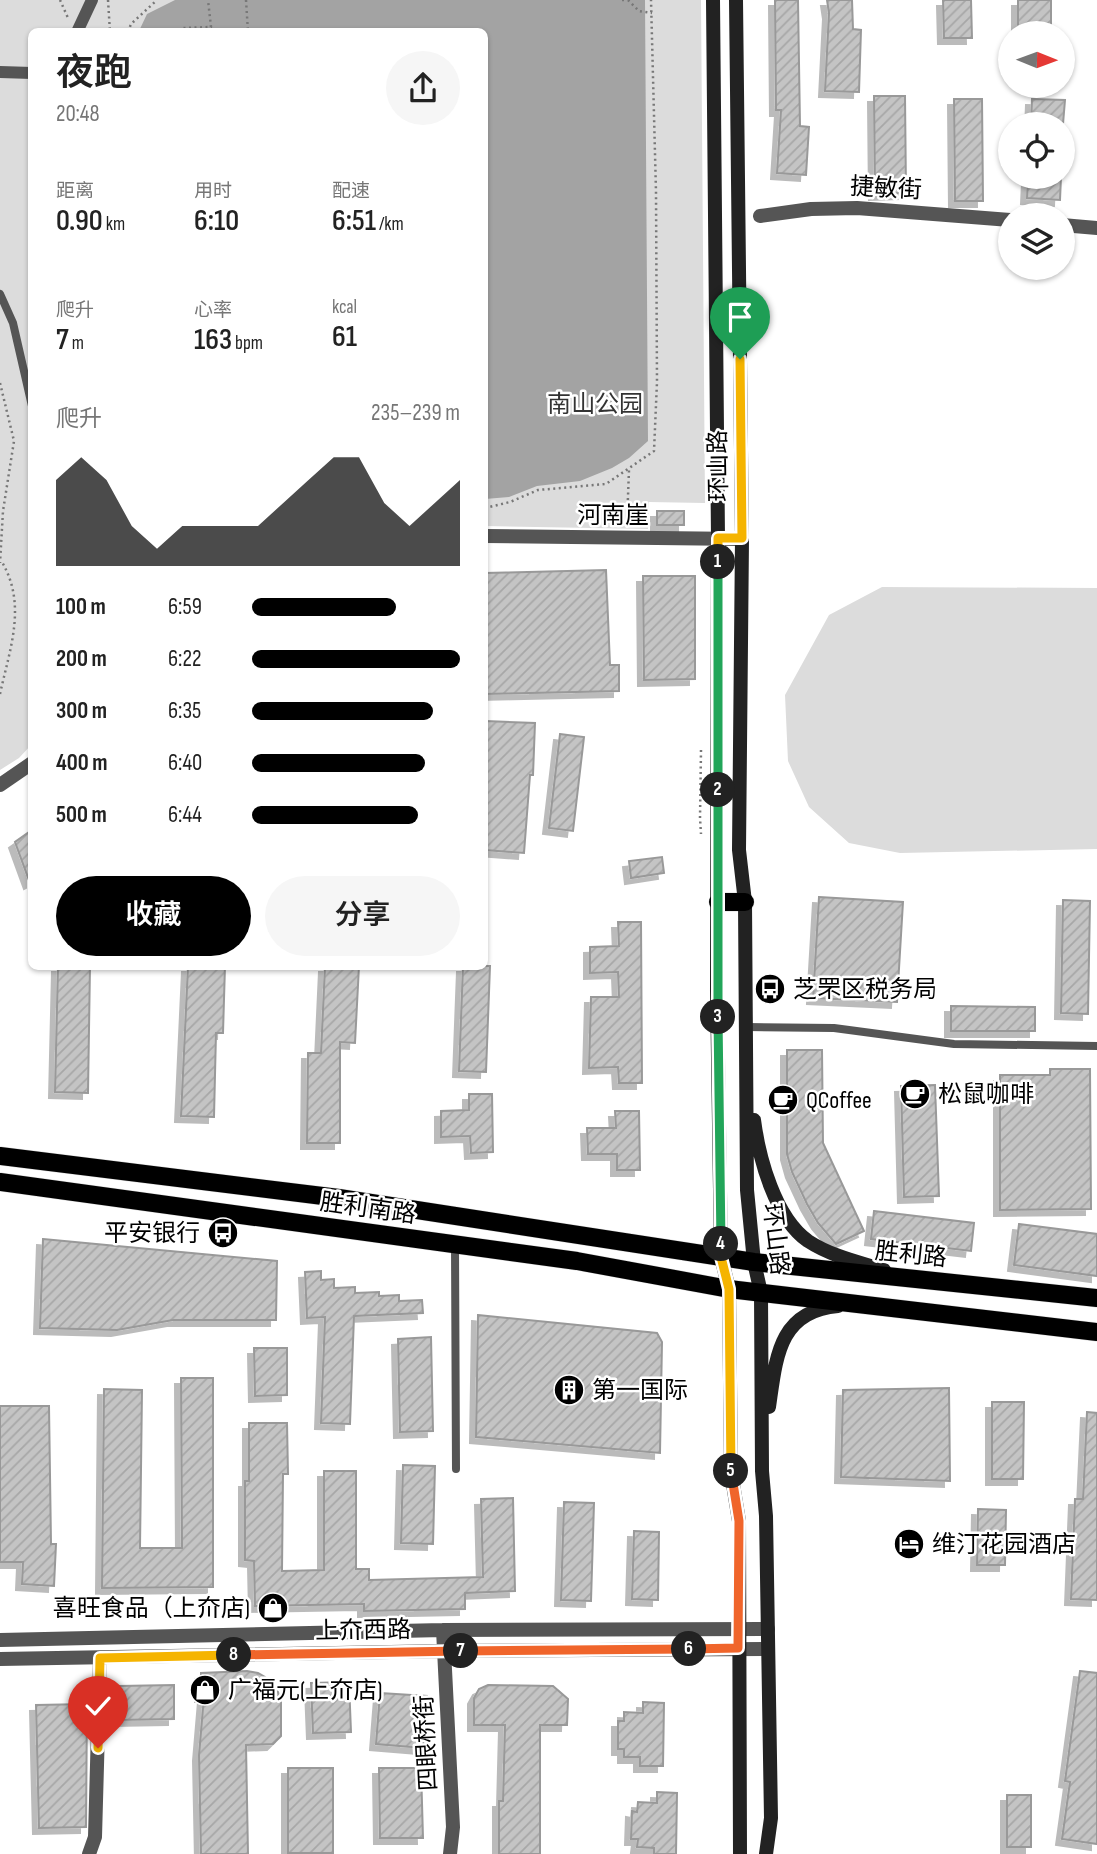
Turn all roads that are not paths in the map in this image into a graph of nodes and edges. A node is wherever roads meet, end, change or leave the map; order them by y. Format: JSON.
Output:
{"nodes":[{"id":1,"x":92,"y":0,"type":"edge"},
{"id":2,"x":713,"y":0,"type":"edge"},
{"id":3,"x":736,"y":0,"type":"edge"},
{"id":4,"x":73,"y":27,"type":"edge"},
{"id":5,"x":0,"y":72,"type":"edge"},
{"id":6,"x":28,"y":73,"type":"edge"},
{"id":7,"x":760,"y":216,"type":"dead end"},
{"id":8,"x":998,"y":219,"type":"edge"},
{"id":9,"x":1075,"y":226,"type":"edge"},
{"id":10,"x":1097,"y":228,"type":"edge"},
{"id":11,"x":0,"y":294,"type":"edge"},
{"id":12,"x":28,"y":389,"type":"edge"},
{"id":13,"x":488,"y":536,"type":"edge"},
{"id":14,"x":718,"y":538,"type":"junction"},
{"id":15,"x":742,"y":538,"type":"junction"},
{"id":16,"x":28,"y":765,"type":"edge"},
{"id":17,"x":0,"y":785,"type":"edge"},
{"id":18,"x":718,"y":902,"type":"junction"},
{"id":19,"x":745,"y":902,"type":"junction"},
{"id":20,"x":747,"y":1027,"type":"junction"},
{"id":21,"x":1097,"y":1046,"type":"edge"},
{"id":22,"x":747,"y":1073,"type":"junction"},
{"id":23,"x":0,"y":1156,"type":"edge"},
{"id":24,"x":0,"y":1182,"type":"edge"},
{"id":25,"x":455,"y":1244,"type":"junction"},
{"id":26,"x":721,"y":1257,"type":"junction"},
{"id":27,"x":754,"y":1262,"type":"junction"},
{"id":28,"x":912,"y":1279,"type":"junction"},
{"id":29,"x":729,"y":1289,"type":"junction"},
{"id":30,"x":761,"y":1293,"type":"junction"},
{"id":31,"x":1097,"y":1298,"type":"edge"},
{"id":32,"x":857,"y":1305,"type":"junction"},
{"id":33,"x":1097,"y":1332,"type":"edge"},
{"id":34,"x":762,"y":1453,"type":"junction"},
{"id":35,"x":457,"y":1469,"type":"dead end"},
{"id":36,"x":738,"y":1629,"type":"junction"},
{"id":37,"x":768,"y":1629,"type":"junction"},
{"id":38,"x":443,"y":1630,"type":"junction"},
{"id":39,"x":0,"y":1640,"type":"edge"},
{"id":40,"x":738,"y":1648,"type":"junction"},
{"id":41,"x":768,"y":1649,"type":"junction"},
{"id":42,"x":445,"y":1651,"type":"junction"},
{"id":43,"x":100,"y":1658,"type":"junction"},
{"id":44,"x":0,"y":1659,"type":"edge"},
{"id":45,"x":89,"y":1854,"type":"edge"},
{"id":46,"x":450,"y":1854,"type":"edge"},
{"id":47,"x":740,"y":1854,"type":"edge"},
{"id":48,"x":766,"y":1854,"type":"edge"}],
"edges":[{"from":1,"to":4,"type":"street"},
{"from":2,"to":14,"type":"main road","name":"环山路"},
{"from":3,"to":15,"type":"main road","name":"环山路"},
{"from":5,"to":6,"type":"street"},
{"from":7,"to":8,"type":"street","name":"捷敏街"},
{"from":9,"to":10,"type":"street"},
{"from":11,"to":12,"type":"lane"},
{"from":13,"to":14,"type":"street","name":"河南崖"},
{"from":14,"to":15,"type":"street","name":"河南崖"},
{"from":14,"to":18,"type":"main road","name":"环山路"},
{"from":15,"to":19,"type":"main road","name":"环山路"},
{"from":16,"to":17,"type":"street"},
{"from":18,"to":19,"type":"main road"},
{"from":18,"to":26,"type":"main road","name":"环山路"},
{"from":19,"to":20,"type":"main road","name":"环山路"},
{"from":20,"to":21,"type":"lane"},
{"from":20,"to":22,"type":"main road","name":"环山路"},
{"from":22,"to":27,"type":"main road","name":"环山路"},
{"from":22,"to":28,"type":"main road"},
{"from":23,"to":26,"type":"main road","name":"胜利南路"},
{"from":24,"to":25,"type":"main road","name":"胜利南路"},
{"from":25,"to":29,"type":"main road","name":"胜利南路"},
{"from":25,"to":35,"type":"lane"},
{"from":26,"to":27,"type":"main road","name":"胜利路"},
{"from":26,"to":29,"type":"main road","name":"环山路"},
{"from":27,"to":28,"type":"main road","name":"胜利路"},
{"from":27,"to":30,"type":"main road","name":"环山路"},
{"from":28,"to":31,"type":"main road","name":"胜利路"},
{"from":29,"to":30,"type":"main road"},
{"from":29,"to":36,"type":"main road","name":"环山路"},
{"from":30,"to":32,"type":"main road"},
{"from":30,"to":34,"type":"main road","name":"环山路"},
{"from":32,"to":33,"type":"main road"},
{"from":32,"to":34,"type":"main road"},
{"from":34,"to":37,"type":"main road","name":"环山路"},
{"from":36,"to":37,"type":"street","name":"上夼西路"},
{"from":36,"to":38,"type":"street","name":"上夼西路"},
{"from":36,"to":40,"type":"main road","name":"环山路"},
{"from":37,"to":41,"type":"main road","name":"环山路"},
{"from":38,"to":39,"type":"street","name":"上夼西路"},
{"from":38,"to":42,"type":"street","name":"四眼桥街"},
{"from":40,"to":41,"type":"street","name":"上夼西路"},
{"from":40,"to":42,"type":"street","name":"上夼西路"},
{"from":40,"to":47,"type":"main road","name":"环山路"},
{"from":41,"to":48,"type":"main road","name":"环山路"},
{"from":42,"to":43,"type":"street","name":"上夼西路"},
{"from":42,"to":46,"type":"street","name":"四眼桥街"},
{"from":43,"to":44,"type":"street","name":"上夼西路"},
{"from":43,"to":45,"type":"street"}]}
